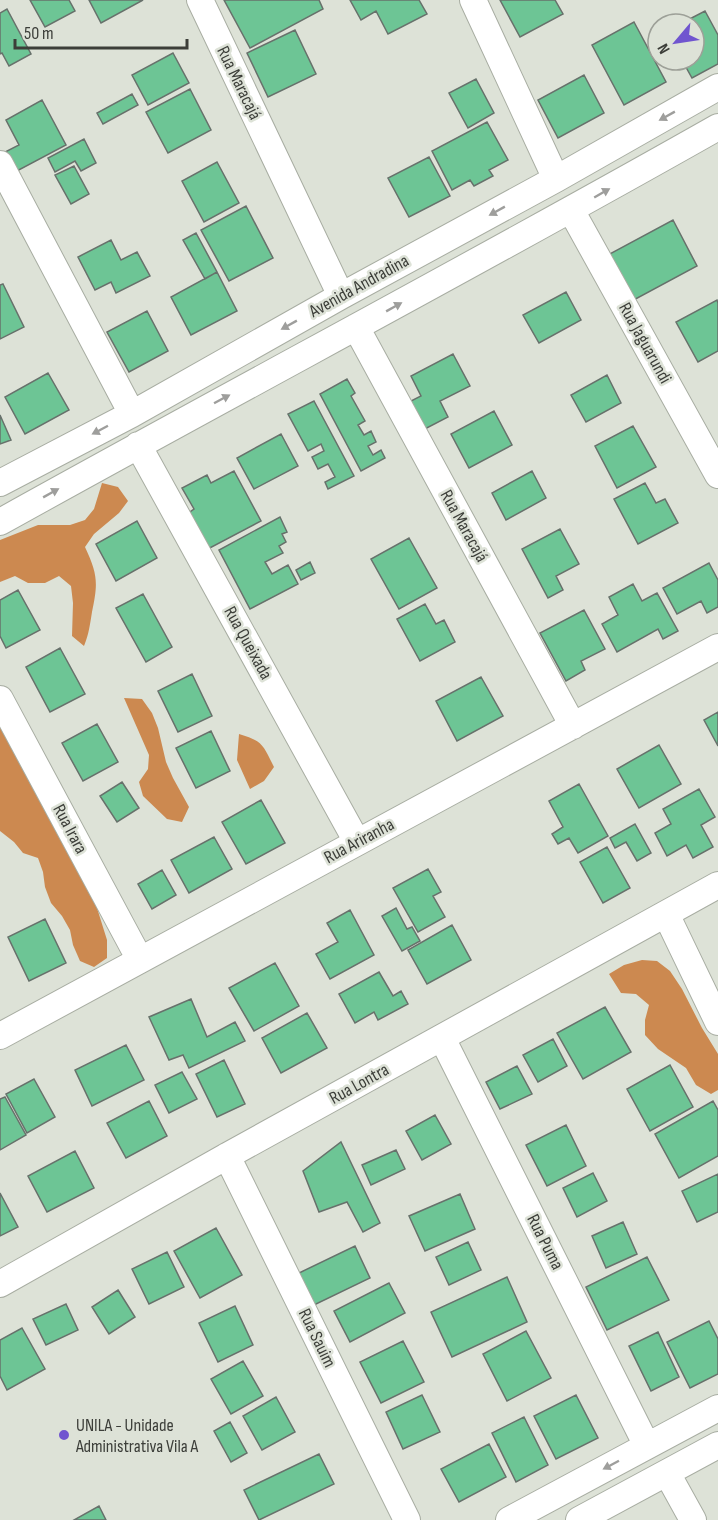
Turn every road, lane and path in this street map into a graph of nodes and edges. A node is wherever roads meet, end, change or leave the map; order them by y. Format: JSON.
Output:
{"nodes":[{"id":1,"x":200,"y":0,"type":"edge"},
{"id":2,"x":473,"y":0,"type":"edge"},
{"id":3,"x":718,"y":87,"type":"edge"},
{"id":4,"x":718,"y":127,"type":"edge"},
{"id":5,"x":0,"y":164,"type":"edge"},
{"id":6,"x":556,"y":179,"type":"junction"},
{"id":7,"x":571,"y":210,"type":"junction"},
{"id":8,"x":341,"y":296,"type":"junction"},
{"id":9,"x":356,"y":327,"type":"junction"},
{"id":10,"x":132,"y":414,"type":"junction"},
{"id":11,"x":138,"y":445,"type":"junction"},
{"id":12,"x":718,"y":475,"type":"edge"},
{"id":13,"x":0,"y":483,"type":"edge"},
{"id":14,"x":0,"y":522,"type":"edge"},
{"id":15,"x":718,"y":646,"type":"edge"},
{"id":16,"x":0,"y":699,"type":"edge"},
{"id":17,"x":573,"y":726,"type":"junction"},
{"id":18,"x":357,"y":842,"type":"junction"},
{"id":19,"x":718,"y":885,"type":"edge"},
{"id":20,"x":666,"y":914,"type":"junction"},
{"id":21,"x":140,"y":960,"type":"junction"},
{"id":22,"x":718,"y":1022,"type":"edge"},
{"id":23,"x":0,"y":1036,"type":"edge"},
{"id":24,"x":442,"y":1038,"type":"junction"},
{"id":25,"x":227,"y":1156,"type":"junction"},
{"id":26,"x":0,"y":1284,"type":"edge"},
{"id":27,"x":718,"y":1408,"type":"edge"},
{"id":28,"x":718,"y":1445,"type":"edge"},
{"id":29,"x":647,"y":1446,"type":"junction"},
{"id":30,"x":668,"y":1473,"type":"junction"},
{"id":31,"x":407,"y":1520,"type":"edge"},
{"id":32,"x":509,"y":1520,"type":"edge"},
{"id":33,"x":579,"y":1520,"type":"edge"},
{"id":34,"x":693,"y":1520,"type":"edge"}],
"edges":[{"from":1,"to":8,"type":"street","name":"Rua Maracajá"},
{"from":2,"to":6,"type":"street"},
{"from":3,"to":6,"type":"street","name":"Avenida Andradina","one_way":true},
{"from":7,"to":4,"type":"street","name":"Avenida Andradina","one_way":true},
{"from":5,"to":10,"type":"street"},
{"from":6,"to":8,"type":"street","name":"Avenida Andradina","one_way":true},
{"from":9,"to":7,"type":"street","name":"Avenida Andradina","one_way":true},
{"from":7,"to":12,"type":"street","name":"Rua Jaguarundi"},
{"from":8,"to":10,"type":"street","name":"Avenida Andradina","one_way":true},
{"from":11,"to":9,"type":"street","name":"Avenida Andradina","one_way":true},
{"from":9,"to":17,"type":"street","name":"Rua Maracajá"},
{"from":10,"to":13,"type":"street","name":"Avenida Andradina","one_way":true},
{"from":14,"to":11,"type":"street","name":"Avenida Andradina","one_way":true},
{"from":11,"to":18,"type":"street","name":"Rua Queixada"},
{"from":15,"to":17,"type":"street","name":"Rua Ariranha"},
{"from":16,"to":21,"type":"street","name":"Rua Irara"},
{"from":17,"to":18,"type":"street","name":"Rua Ariranha"},
{"from":18,"to":21,"type":"street","name":"Rua Ariranha"},
{"from":19,"to":20,"type":"street","name":"Rua Lontra"},
{"from":20,"to":22,"type":"street"},
{"from":20,"to":24,"type":"street","name":"Rua Lontra"},
{"from":21,"to":23,"type":"street","name":"Rua Ariranha"},
{"from":24,"to":25,"type":"street","name":"Rua Lontra"},
{"from":24,"to":29,"type":"street","name":"Rua Puma"},
{"from":25,"to":26,"type":"street","name":"Rua Lontra"},
{"from":25,"to":31,"type":"street","name":"Rua Sauim"},
{"from":27,"to":29,"type":"street"},
{"from":28,"to":30,"type":"street"},
{"from":29,"to":32,"type":"street","one_way":true},
{"from":30,"to":33,"type":"street"},
{"from":30,"to":34,"type":"street"}]}
